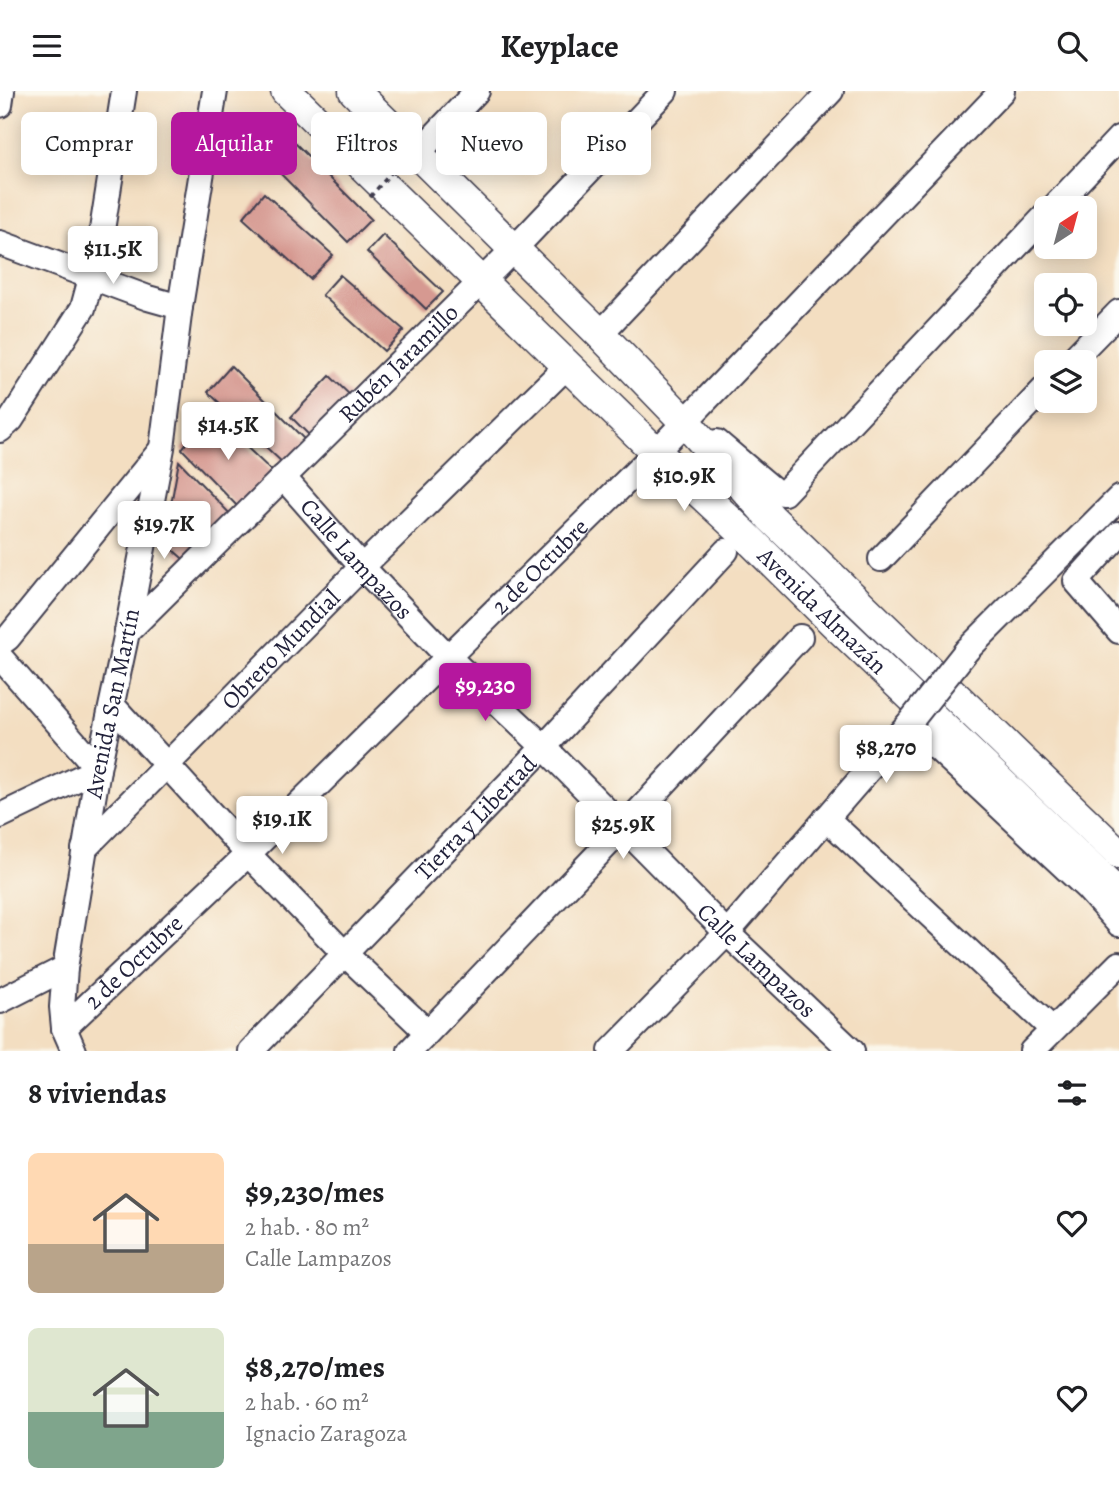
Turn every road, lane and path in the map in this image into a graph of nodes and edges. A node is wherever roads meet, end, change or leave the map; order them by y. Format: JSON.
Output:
{"nodes":[{"id":1,"x":2,"y":91,"type":"edge"},
{"id":2,"x":124,"y":91,"type":"edge"},
{"id":3,"x":215,"y":91,"type":"edge"},
{"id":4,"x":286,"y":91,"type":"edge"},
{"id":5,"x":354,"y":91,"type":"edge"},
{"id":6,"x":477,"y":91,"type":"edge"},
{"id":7,"x":665,"y":91,"type":"edge"},
{"id":8,"x":831,"y":91,"type":"edge"},
{"id":9,"x":1002,"y":91,"type":"edge"},
{"id":10,"x":0,"y":104,"type":"edge"},
{"id":11,"x":381,"y":112,"type":"edge"},
{"id":12,"x":1119,"y":138,"type":"edge"},
{"id":13,"x":422,"y":143,"type":"edge"},
{"id":14,"x":422,"y":145,"type":"edge"},
{"id":15,"x":391,"y":175,"type":"edge"},
{"id":16,"x":1064,"y":196,"type":"edge"},
{"id":17,"x":370,"y":197,"type":"dead end"},
{"id":18,"x":1034,"y":228,"type":"edge"},
{"id":19,"x":0,"y":243,"type":"edge"},
{"id":20,"x":515,"y":248,"type":"junction"},
{"id":21,"x":91,"y":277,"type":"junction"},
{"id":22,"x":481,"y":282,"type":"junction"},
{"id":23,"x":180,"y":307,"type":"junction"},
{"id":24,"x":1119,"y":312,"type":"edge"},
{"id":25,"x":600,"y":334,"type":"junction"},
{"id":26,"x":1082,"y":350,"type":"edge"},
{"id":27,"x":568,"y":365,"type":"junction"},
{"id":28,"x":1034,"y":400,"type":"edge"},
{"id":29,"x":687,"y":420,"type":"junction"},
{"id":30,"x":0,"y":430,"type":"edge"},
{"id":31,"x":162,"y":447,"type":"junction"},
{"id":32,"x":656,"y":452,"type":"junction"},
{"id":33,"x":283,"y":477,"type":"junction"},
{"id":34,"x":1119,"y":498,"type":"edge"},
{"id":35,"x":1119,"y":534,"type":"edge"},
{"id":36,"x":726,"y":551,"type":"dead end"},
{"id":37,"x":881,"y":559,"type":"dead end"},
{"id":38,"x":362,"y":567,"type":"junction"},
{"id":39,"x":1119,"y":631,"type":"edge"},
{"id":40,"x":127,"y":632,"type":"junction"},
{"id":41,"x":800,"y":637,"type":"dead end"},
{"id":42,"x":0,"y":644,"type":"edge"},
{"id":43,"x":0,"y":657,"type":"edge"},
{"id":44,"x":449,"y":658,"type":"junction"},
{"id":45,"x":112,"y":705,"type":"junction"},
{"id":46,"x":905,"y":729,"type":"junction"},
{"id":47,"x":544,"y":747,"type":"junction"},
{"id":48,"x":167,"y":764,"type":"junction"},
{"id":49,"x":97,"y":769,"type":"junction"},
{"id":50,"x":0,"y":815,"type":"edge"},
{"id":51,"x":826,"y":818,"type":"junction"},
{"id":52,"x":623,"y":828,"type":"junction"},
{"id":53,"x":84,"y":849,"type":"junction"},
{"id":54,"x":1119,"y":854,"type":"edge"},
{"id":55,"x":248,"y":855,"type":"junction"},
{"id":56,"x":1119,"y":895,"type":"edge"},
{"id":57,"x":1119,"y":924,"type":"edge"},
{"id":58,"x":727,"y":933,"type":"junction"},
{"id":59,"x":344,"y":953,"type":"junction"},
{"id":60,"x":1119,"y":964,"type":"edge"},
{"id":61,"x":65,"y":968,"type":"junction"},
{"id":62,"x":0,"y":1001,"type":"edge"},
{"id":63,"x":64,"y":1028,"type":"junction"},
{"id":64,"x":1052,"y":1029,"type":"junction"},
{"id":65,"x":427,"y":1032,"type":"junction"},
{"id":66,"x":839,"y":1047,"type":"edge"},
{"id":67,"x":74,"y":1051,"type":"edge"},
{"id":68,"x":251,"y":1051,"type":"edge"},
{"id":69,"x":410,"y":1051,"type":"edge"},
{"id":70,"x":611,"y":1051,"type":"edge"},
{"id":71,"x":1032,"y":1051,"type":"edge"}],
"edges":[{"from":1,"to":10,"type":"street"},
{"from":2,"to":21,"type":"street"},
{"from":3,"to":23,"type":"street","name":"Avenida San Martín"},
{"from":4,"to":22,"type":"main road","name":"Avenida Almazán"},
{"from":5,"to":11,"type":"main road","name":"Avenida Almazán"},
{"from":6,"to":13,"type":"street"},
{"from":7,"to":20,"type":"street","name":"Rubén Jaramillo"},
{"from":8,"to":25,"type":"street"},
{"from":9,"to":29,"type":"street","name":"2 de Octubre"},
{"from":12,"to":16,"type":"street"},
{"from":14,"to":20,"type":"main road","name":"Avenida Almazán"},
{"from":15,"to":17,"type":"path","bridge":true},
{"from":18,"to":29,"type":"street"},
{"from":19,"to":21,"type":"street"},
{"from":20,"to":22,"type":"street","name":"Rubén Jaramillo"},
{"from":20,"to":25,"type":"main road","name":"Avenida Almazán"},
{"from":21,"to":23,"type":"street"},
{"from":21,"to":30,"type":"street"},
{"from":22,"to":27,"type":"main road","name":"Avenida Almazán"},
{"from":22,"to":33,"type":"street","name":"Rubén Jaramillo"},
{"from":23,"to":31,"type":"street","name":"Avenida San Martín"},
{"from":24,"to":26,"type":"street"},
{"from":25,"to":29,"type":"main road","name":"Avenida Almazán"},
{"from":27,"to":32,"type":"main road","name":"Avenida Almazán"},
{"from":27,"to":38,"type":"street","name":"Obrero Mundial"},
{"from":28,"to":37,"type":"street"},
{"from":29,"to":32,"type":"street","name":"2 de Octubre"},
{"from":29,"to":54,"type":"main road","name":"Avenida Almazán"},
{"from":31,"to":40,"type":"street","name":"Avenida San Martín"},
{"from":31,"to":42,"type":"street"},
{"from":32,"to":44,"type":"street","name":"2 de Octubre"},
{"from":32,"to":56,"type":"main road","name":"Avenida Almazán"},
{"from":33,"to":38,"type":"street","name":"Calle Lampazos"},
{"from":33,"to":40,"type":"street","name":"Rubén Jaramillo"},
{"from":34,"to":46,"type":"street","bridge":true},
{"from":35,"to":39,"type":"street"},
{"from":36,"to":47,"type":"street","name":"Tierra y Libertad"},
{"from":38,"to":44,"type":"street","name":"Calle Lampazos"},
{"from":38,"to":48,"type":"street","name":"Obrero Mundial"},
{"from":40,"to":45,"type":"street","name":"Avenida San Martín"},
{"from":41,"to":52,"type":"street"},
{"from":43,"to":49,"type":"street"},
{"from":44,"to":47,"type":"street","name":"Calle Lampazos"},
{"from":44,"to":55,"type":"street","name":"2 de Octubre"},
{"from":45,"to":48,"type":"street"},
{"from":45,"to":49,"type":"street","name":"Avenida San Martín"},
{"from":46,"to":51,"type":"street"},
{"from":46,"to":57,"type":"street"},
{"from":47,"to":52,"type":"street","name":"Calle Lampazos"},
{"from":47,"to":59,"type":"street","name":"Tierra y Libertad"},
{"from":48,"to":53,"type":"street","name":"Obrero Mundial"},
{"from":48,"to":55,"type":"street"},
{"from":49,"to":50,"type":"street"},
{"from":49,"to":53,"type":"street","name":"Avenida San Martín"},
{"from":51,"to":58,"type":"street"},
{"from":51,"to":64,"type":"street"},
{"from":52,"to":58,"type":"street","name":"Calle Lampazos"},
{"from":52,"to":65,"type":"street"},
{"from":53,"to":61,"type":"street","name":"Avenida San Martín"},
{"from":55,"to":59,"type":"street"},
{"from":55,"to":63,"type":"street","name":"2 de Octubre"},
{"from":58,"to":66,"type":"street","name":"Calle Lampazos"},
{"from":58,"to":70,"type":"street"},
{"from":59,"to":65,"type":"street"},
{"from":59,"to":68,"type":"street","name":"Tierra y Libertad"},
{"from":60,"to":64,"type":"street"},
{"from":61,"to":62,"type":"street"},
{"from":61,"to":63,"type":"street","name":"Avenida San Martín"},
{"from":63,"to":67,"type":"street"},
{"from":64,"to":71,"type":"street"},
{"from":65,"to":69,"type":"street"}]}
